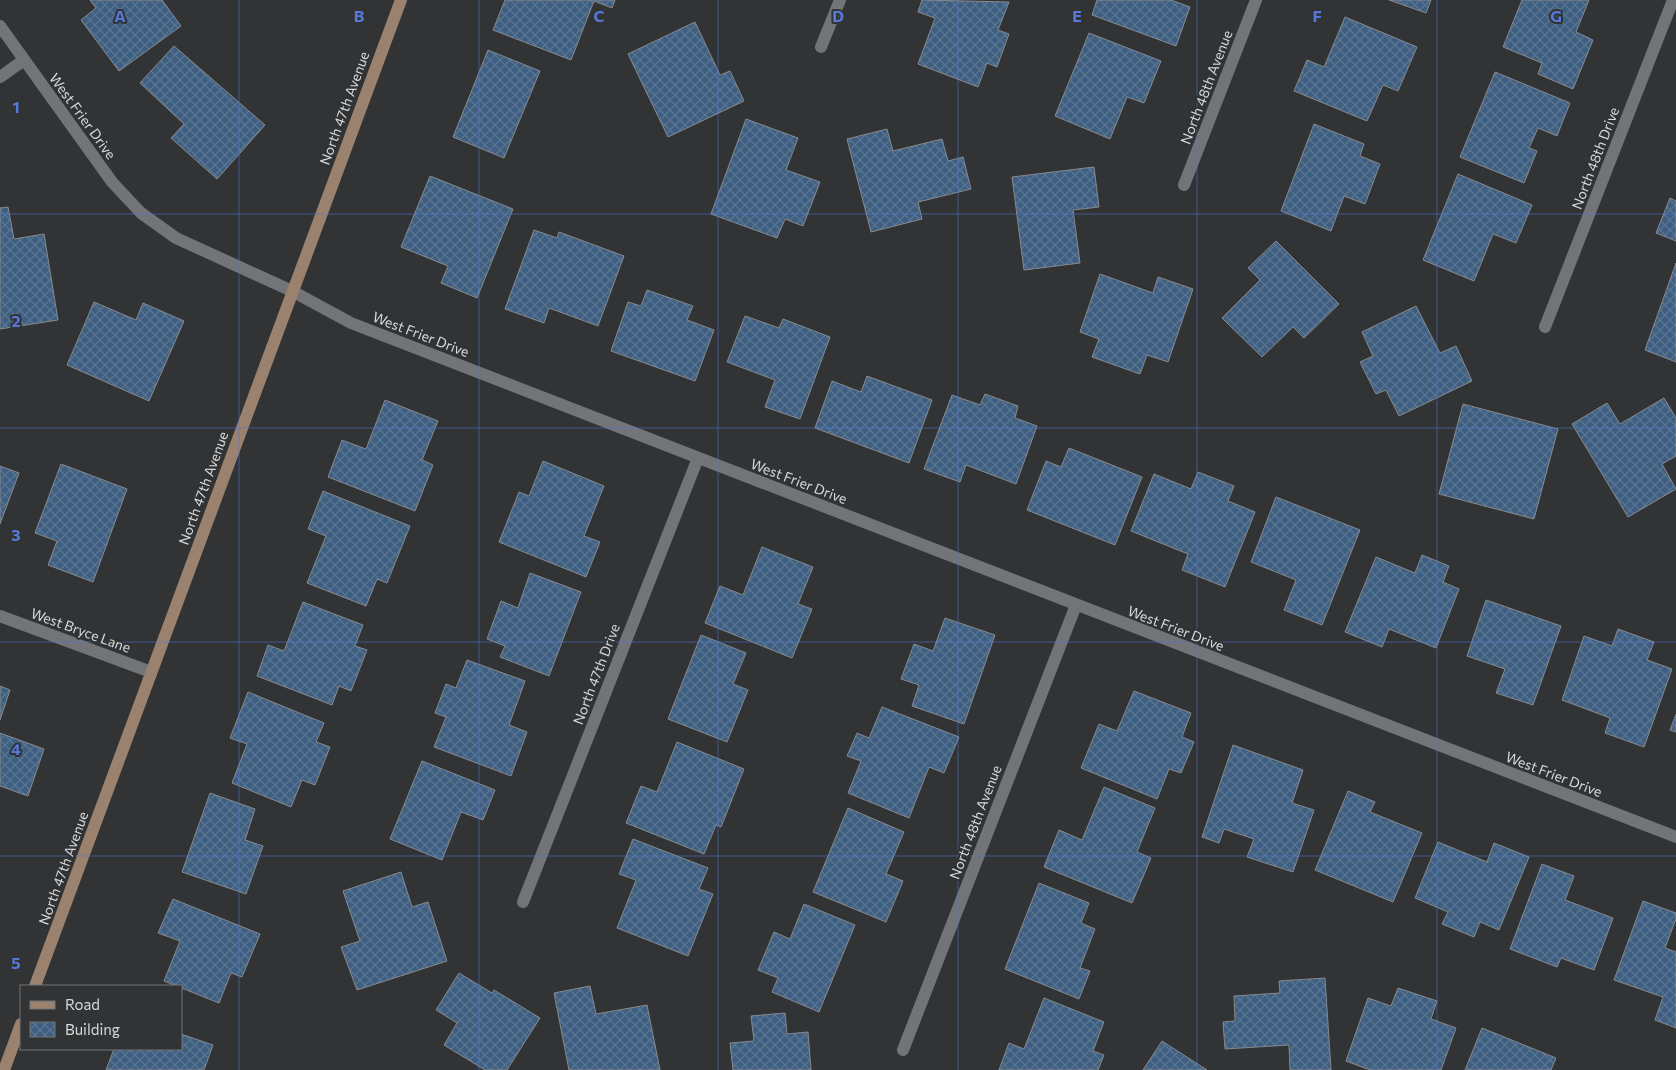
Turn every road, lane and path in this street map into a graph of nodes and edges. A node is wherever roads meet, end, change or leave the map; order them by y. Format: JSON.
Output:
{"nodes":[{"id":1,"x":401,"y":0,"type":"edge"},
{"id":2,"x":840,"y":0,"type":"edge"},
{"id":3,"x":1256,"y":0,"type":"edge"},
{"id":4,"x":1673,"y":0,"type":"edge"},
{"id":5,"x":0,"y":26,"type":"edge"},
{"id":6,"x":821,"y":47,"type":"dead end"},
{"id":7,"x":24,"y":60,"type":"junction"},
{"id":8,"x":0,"y":77,"type":"edge"},
{"id":9,"x":1184,"y":185,"type":"dead end"},
{"id":10,"x":292,"y":291,"type":"junction"},
{"id":11,"x":1545,"y":327,"type":"dead end"},
{"id":12,"x":698,"y":458,"type":"junction"},
{"id":13,"x":1076,"y":605,"type":"junction"},
{"id":14,"x":0,"y":616,"type":"edge"},
{"id":15,"x":151,"y":672,"type":"junction"},
{"id":16,"x":1676,"y":837,"type":"edge"},
{"id":17,"x":523,"y":902,"type":"dead end"},
{"id":18,"x":35,"y":985,"type":"edge"},
{"id":19,"x":20,"y":1027,"type":"edge"},
{"id":20,"x":902,"y":1050,"type":"dead end"},
{"id":21,"x":4,"y":1070,"type":"edge"}],
"edges":[{"from":1,"to":10,"type":"street","name":"North 47th Avenue"},
{"from":2,"to":6,"type":"street"},
{"from":3,"to":9,"type":"street","name":"North 48th Avenue"},
{"from":4,"to":11,"type":"street","name":"North 48th Drive"},
{"from":5,"to":7,"type":"street","name":"West Frier Drive"},
{"from":7,"to":8,"type":"street"},
{"from":7,"to":10,"type":"street","name":"West Frier Drive"},
{"from":10,"to":12,"type":"street","name":"West Frier Drive"},
{"from":10,"to":15,"type":"street","name":"North 47th Avenue"},
{"from":12,"to":13,"type":"street","name":"West Frier Drive"},
{"from":12,"to":17,"type":"street","name":"North 47th Drive"},
{"from":13,"to":16,"type":"street","name":"West Frier Drive"},
{"from":13,"to":20,"type":"street","name":"North 48th Avenue"},
{"from":14,"to":15,"type":"street","name":"West Bryce Lane"},
{"from":15,"to":18,"type":"street","name":"North 47th Avenue"},
{"from":19,"to":21,"type":"street"}]}
